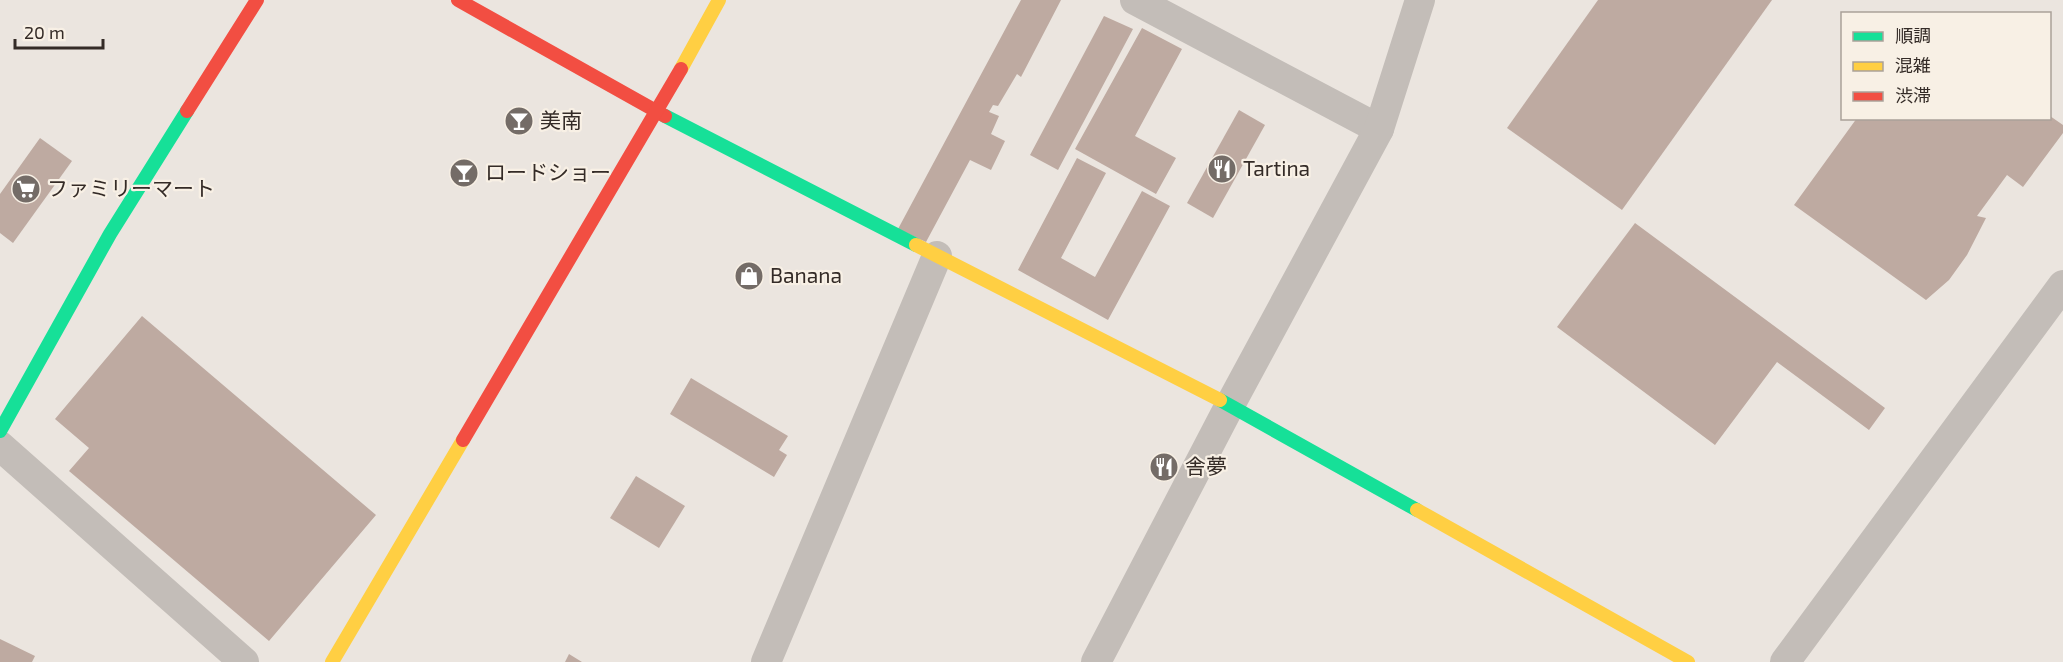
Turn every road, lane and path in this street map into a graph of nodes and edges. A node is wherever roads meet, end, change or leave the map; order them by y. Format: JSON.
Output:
{"nodes":[{"id":1,"x":257,"y":0,"type":"edge"},
{"id":2,"x":458,"y":0,"type":"edge"},
{"id":3,"x":719,"y":0,"type":"edge"},
{"id":4,"x":1135,"y":0,"type":"edge"},
{"id":5,"x":1420,"y":0,"type":"edge"},
{"id":6,"x":657,"y":112,"type":"junction"},
{"id":7,"x":1379,"y":129,"type":"junction"},
{"id":8,"x":937,"y":256,"type":"junction"},
{"id":9,"x":2063,"y":285,"type":"edge"},
{"id":10,"x":1230,"y":405,"type":"junction"},
{"id":11,"x":0,"y":431,"type":"edge"},
{"id":12,"x":0,"y":446,"type":"edge"},
{"id":13,"x":244,"y":662,"type":"edge"},
{"id":14,"x":332,"y":662,"type":"edge"},
{"id":15,"x":766,"y":662,"type":"edge"},
{"id":16,"x":1096,"y":662,"type":"edge"},
{"id":17,"x":1688,"y":662,"type":"edge"},
{"id":18,"x":1785,"y":662,"type":"edge"}],
"edges":[{"from":1,"to":11,"type":"street"},
{"from":2,"to":6,"type":"street"},
{"from":3,"to":6,"type":"street"},
{"from":4,"to":7,"type":"street"},
{"from":5,"to":7,"type":"street"},
{"from":6,"to":8,"type":"street"},
{"from":6,"to":14,"type":"street"},
{"from":7,"to":10,"type":"street"},
{"from":8,"to":10,"type":"street"},
{"from":8,"to":15,"type":"street"},
{"from":9,"to":18,"type":"street"},
{"from":10,"to":16,"type":"street"},
{"from":10,"to":17,"type":"street"},
{"from":12,"to":13,"type":"street"}]}
